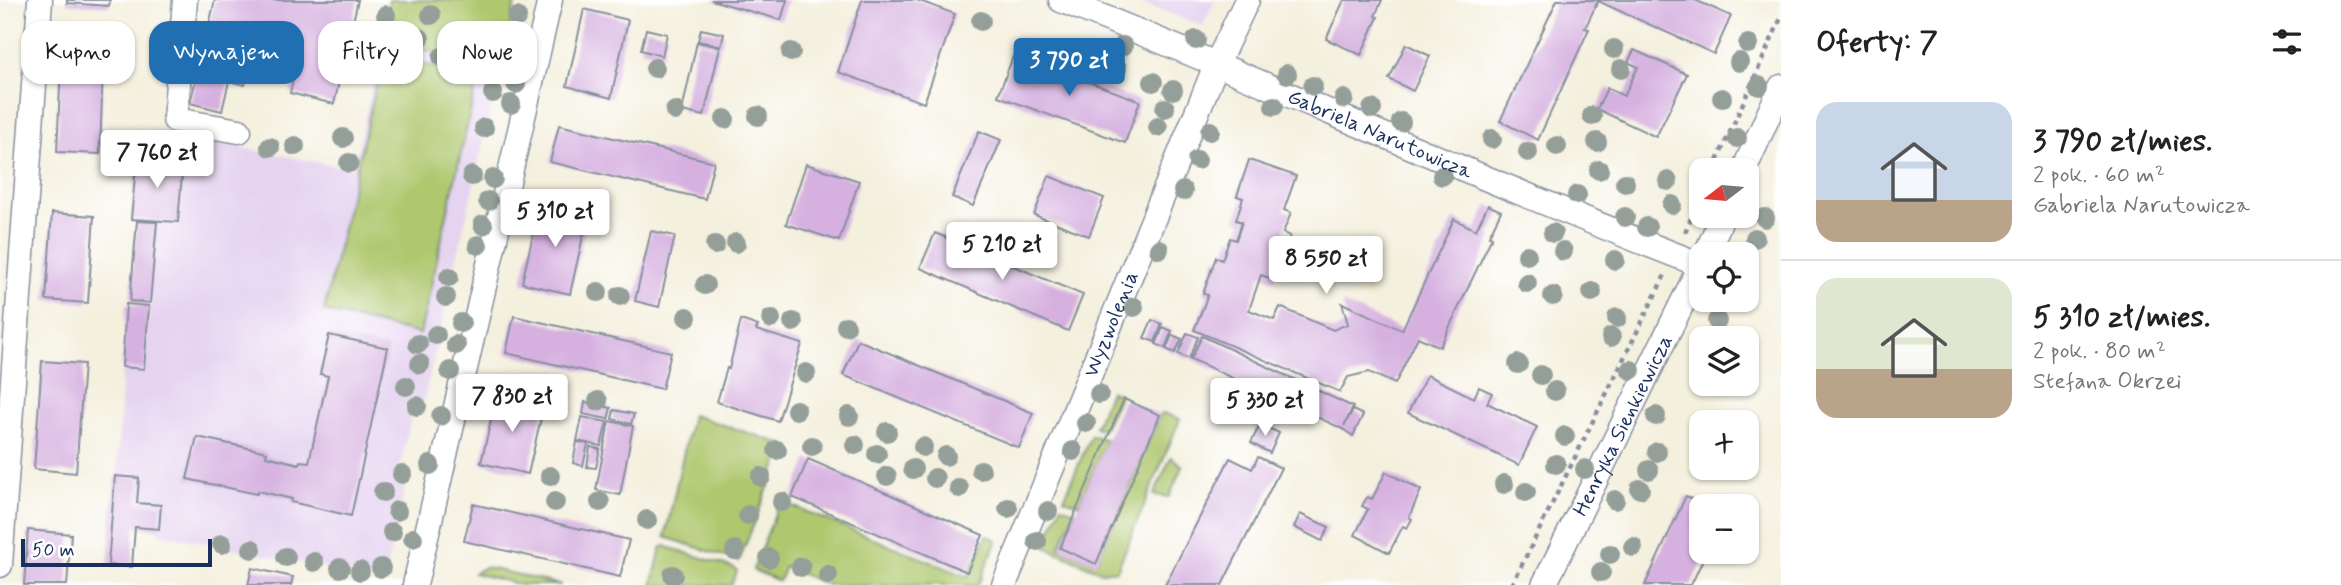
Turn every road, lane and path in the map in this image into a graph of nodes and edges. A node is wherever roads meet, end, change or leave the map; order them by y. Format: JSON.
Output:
{"nodes":[{"id":1,"x":40,"y":0,"type":"edge"},
{"id":2,"x":185,"y":0,"type":"edge"},
{"id":3,"x":550,"y":0,"type":"edge"},
{"id":4,"x":1060,"y":0,"type":"edge"},
{"id":5,"x":1247,"y":0,"type":"edge"},
{"id":6,"x":1781,"y":18,"type":"edge"},
{"id":7,"x":1217,"y":63,"type":"junction"},
{"id":8,"x":1781,"y":87,"type":"edge"},
{"id":9,"x":239,"y":131,"type":"dead end"},
{"id":10,"x":1718,"y":158,"type":"edge"},
{"id":11,"x":1749,"y":158,"type":"edge"},
{"id":12,"x":1689,"y":222,"type":"edge"},
{"id":13,"x":1674,"y":255,"type":"junction"},
{"id":14,"x":1689,"y":261,"type":"edge"},
{"id":15,"x":1689,"y":289,"type":"edge"},
{"id":16,"x":0,"y":565,"type":"edge"},
{"id":17,"x":415,"y":585,"type":"edge"},
{"id":18,"x":1003,"y":585,"type":"edge"},
{"id":19,"x":1513,"y":585,"type":"edge"},
{"id":20,"x":1544,"y":585,"type":"edge"}],
"edges":[{"from":1,"to":16,"type":"street"},
{"from":2,"to":9,"type":"street"},
{"from":3,"to":17,"type":"street"},
{"from":4,"to":7,"type":"street","name":"Gabriela Narutowicza"},
{"from":5,"to":7,"type":"street","name":"Wyzwolenia"},
{"from":6,"to":10,"type":"path"},
{"from":7,"to":13,"type":"street","name":"Gabriela Narutowicza"},
{"from":7,"to":18,"type":"street","name":"Wyzwolenia"},
{"from":8,"to":11,"type":"street"},
{"from":12,"to":13,"type":"path"},
{"from":13,"to":14,"type":"street","name":"Gabriela Narutowicza"},
{"from":13,"to":19,"type":"path"},
{"from":15,"to":20,"type":"street","name":"Henryka Sienkiewicza"}]}
